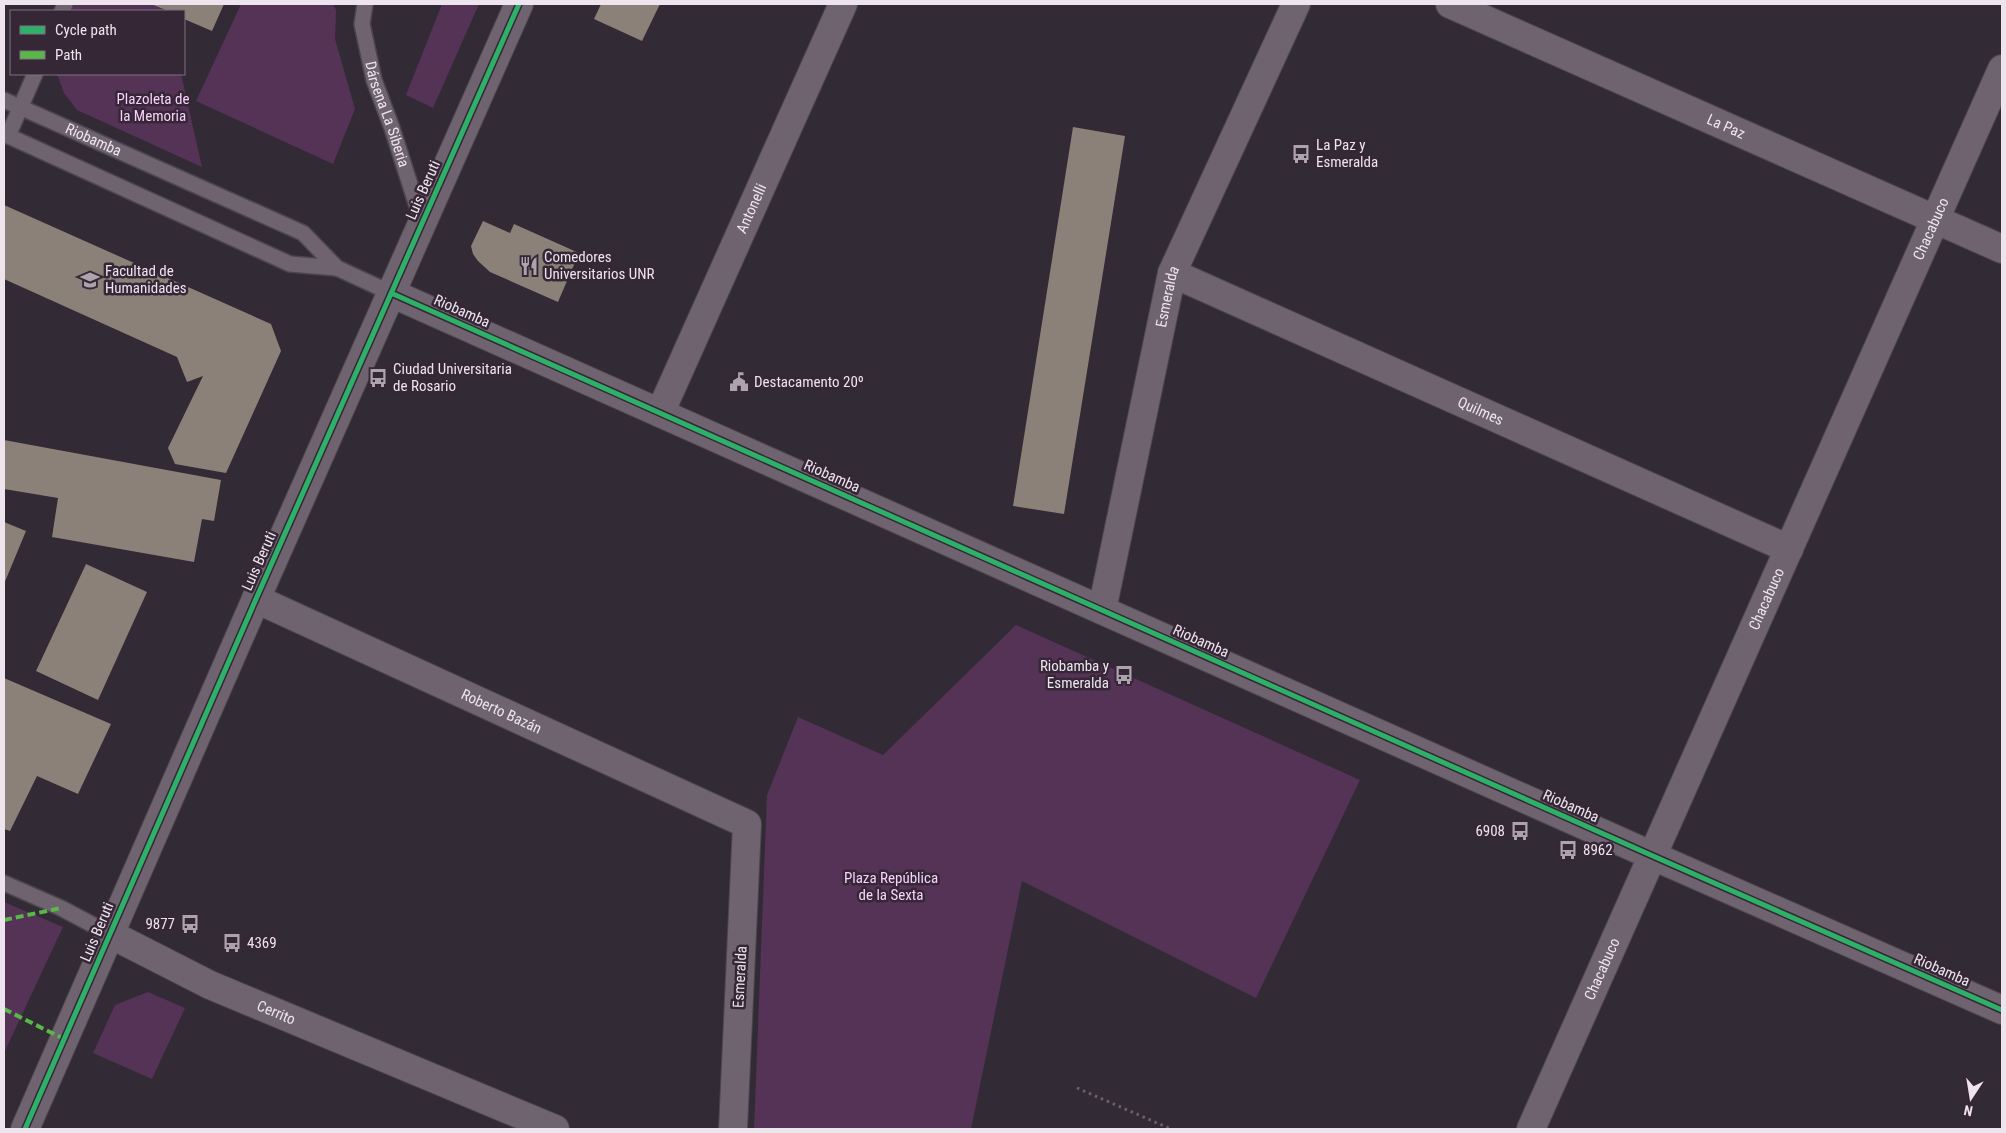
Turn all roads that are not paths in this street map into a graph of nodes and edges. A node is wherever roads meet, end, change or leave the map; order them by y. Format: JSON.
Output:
{"nodes":[{"id":1,"x":365,"y":4,"type":"edge"},
{"id":2,"x":519,"y":4,"type":"edge"},
{"id":3,"x":843,"y":4,"type":"edge"},
{"id":4,"x":1296,"y":4,"type":"edge"},
{"id":5,"x":1450,"y":4,"type":"edge"},
{"id":6,"x":2002,"y":69,"type":"edge"},
{"id":7,"x":35,"y":75,"type":"edge"},
{"id":8,"x":4,"y":100,"type":"edge"},
{"id":9,"x":21,"y":108,"type":"junction"},
{"id":10,"x":6,"y":135,"type":"edge"},
{"id":11,"x":1936,"y":219,"type":"junction"},
{"id":12,"x":422,"y":222,"type":"junction"},
{"id":13,"x":2002,"y":249,"type":"edge"},
{"id":14,"x":337,"y":268,"type":"junction"},
{"id":15,"x":1172,"y":272,"type":"junction"},
{"id":16,"x":391,"y":293,"type":"junction"},
{"id":17,"x":660,"y":413,"type":"junction"},
{"id":18,"x":1789,"y":549,"type":"junction"},
{"id":19,"x":256,"y":599,"type":"junction"},
{"id":20,"x":1102,"y":610,"type":"junction"},
{"id":21,"x":747,"y":824,"type":"joint"},
{"id":22,"x":1653,"y":856,"type":"junction"},
{"id":23,"x":4,"y":883,"type":"edge"},
{"id":24,"x":110,"y":934,"type":"junction"},
{"id":25,"x":2002,"y":1010,"type":"edge"},
{"id":26,"x":25,"y":1129,"type":"edge"},
{"id":27,"x":555,"y":1129,"type":"edge"},
{"id":28,"x":733,"y":1129,"type":"edge"},
{"id":29,"x":1531,"y":1129,"type":"edge"}],
"edges":[{"from":1,"to":12,"type":"lane","name":"Dársena La Siberia"},
{"from":2,"to":12,"type":"street","name":"Luis Beruti"},
{"from":3,"to":17,"type":"street","name":"Antonelli"},
{"from":4,"to":15,"type":"street","name":"Esmeralda"},
{"from":5,"to":11,"type":"street","name":"La Paz"},
{"from":6,"to":11,"type":"street","name":"Chacabuco"},
{"from":7,"to":9,"type":"lane"},
{"from":8,"to":9,"type":"lane","name":"Riobamba"},
{"from":9,"to":10,"type":"lane"},
{"from":9,"to":14,"type":"lane","name":"Riobamba"},
{"from":10,"to":14,"type":"lane","name":"Riobamba"},
{"from":11,"to":13,"type":"street","name":"La Paz"},
{"from":11,"to":18,"type":"street","name":"Chacabuco"},
{"from":12,"to":16,"type":"street","name":"Luis Beruti"},
{"from":14,"to":16,"type":"lane","name":"Riobamba"},
{"from":15,"to":18,"type":"street","name":"Quilmes"},
{"from":15,"to":20,"type":"street","name":"Esmeralda"},
{"from":16,"to":17,"type":"street","name":"Riobamba"},
{"from":16,"to":19,"type":"street","name":"Luis Beruti"},
{"from":17,"to":20,"type":"street","name":"Riobamba"},
{"from":18,"to":22,"type":"street","name":"Chacabuco"},
{"from":19,"to":21,"type":"street","name":"Roberto Bazán"},
{"from":19,"to":24,"type":"street","name":"Luis Beruti"},
{"from":20,"to":22,"type":"street","name":"Riobamba"},
{"from":21,"to":28,"type":"street","name":"Esmeralda"},
{"from":22,"to":25,"type":"street","name":"Riobamba"},
{"from":22,"to":29,"type":"street","name":"Chacabuco"},
{"from":23,"to":24,"type":"lane","name":"Cerrito"},
{"from":24,"to":26,"type":"street","name":"Luis Beruti"},
{"from":24,"to":27,"type":"street","name":"Cerrito"}]}
